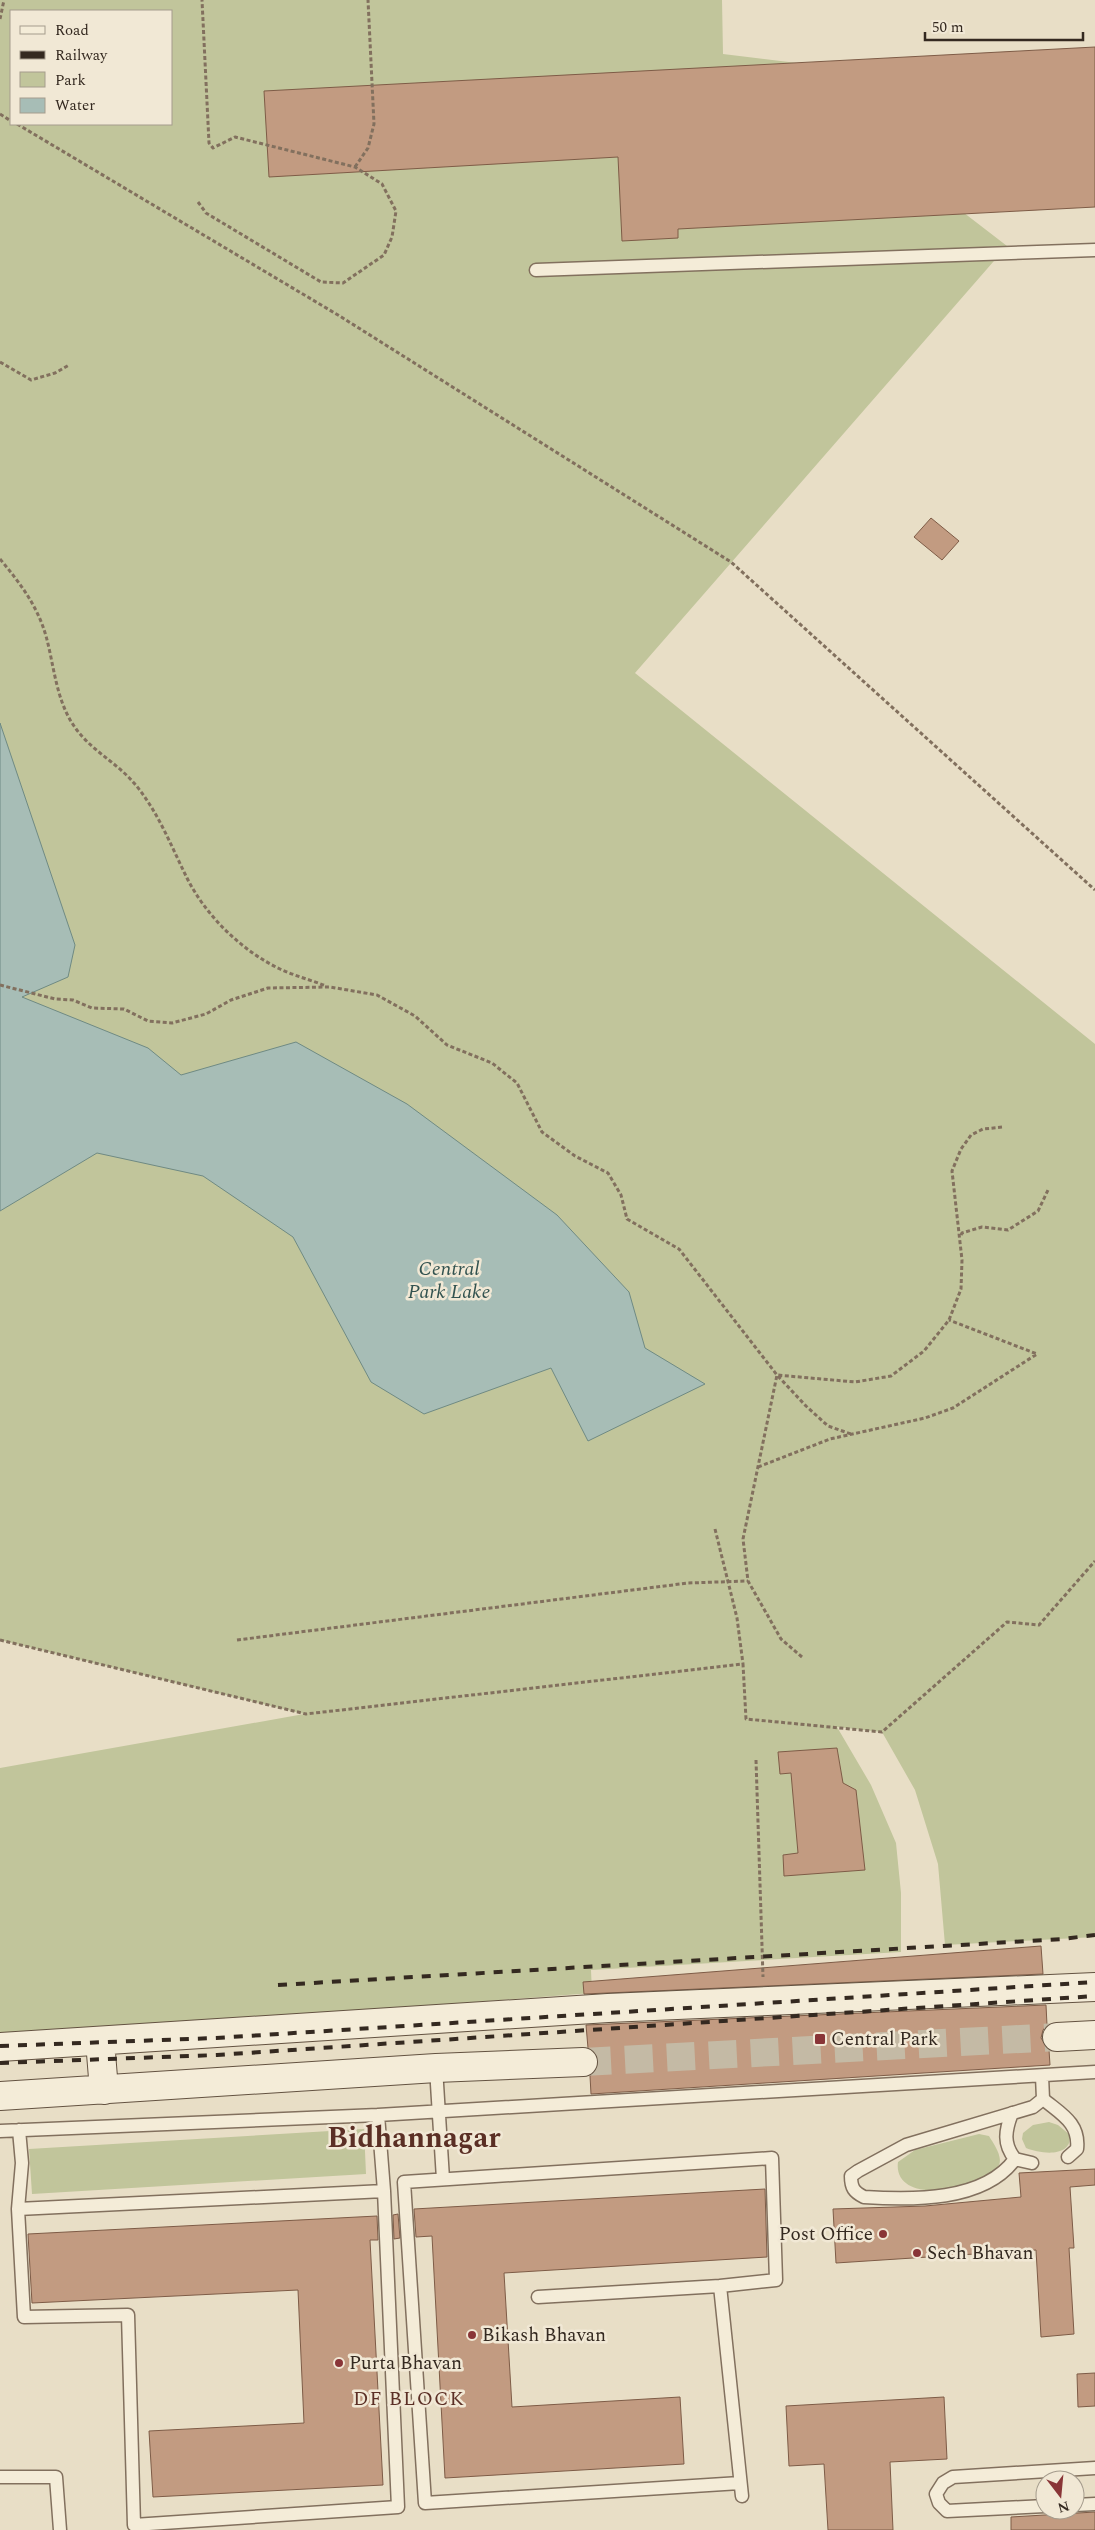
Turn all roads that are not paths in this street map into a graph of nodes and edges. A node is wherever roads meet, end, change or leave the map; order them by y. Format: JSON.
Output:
{"nodes":[{"id":1,"x":1095,"y":250,"type":"edge"},
{"id":2,"x":536,"y":270,"type":"dead end"},
{"id":3,"x":1095,"y":1987,"type":"edge"},
{"id":4,"x":1095,"y":2035,"type":"edge"},
{"id":5,"x":1057,"y":2037,"type":"tunnel mouth"},
{"id":6,"x":100,"y":2041,"type":"junction"},
{"id":7,"x":0,"y":2047,"type":"edge"},
{"id":8,"x":584,"y":2062,"type":"tunnel mouth"},
{"id":9,"x":436,"y":2068,"type":"junction"},
{"id":10,"x":1095,"y":2072,"type":"edge"},
{"id":11,"x":1042,"y":2076,"type":"junction"},
{"id":12,"x":104,"y":2090,"type":"junction"},
{"id":13,"x":0,"y":2096,"type":"edge"},
{"id":14,"x":1043,"y":2099,"type":"junction"},
{"id":15,"x":439,"y":2110,"type":"junction"},
{"id":16,"x":1012,"y":2113,"type":"junction"},
{"id":17,"x":378,"y":2115,"type":"junction"},
{"id":18,"x":19,"y":2130,"type":"junction"},
{"id":19,"x":0,"y":2131,"type":"edge"},
{"id":20,"x":1068,"y":2157,"type":"dead end"},
{"id":21,"x":1014,"y":2159,"type":"junction"},
{"id":22,"x":1032,"y":2163,"type":"dead end"},
{"id":23,"x":443,"y":2180,"type":"junction"},
{"id":24,"x":384,"y":2191,"type":"junction"},
{"id":25,"x":18,"y":2209,"type":"junction"},
{"id":26,"x":720,"y":2286,"type":"junction"},
{"id":27,"x":538,"y":2297,"type":"dead end"},
{"id":28,"x":1095,"y":2468,"type":"edge"},
{"id":29,"x":1063,"y":2470,"type":"edge"},
{"id":30,"x":1035,"y":2472,"type":"edge"},
{"id":31,"x":0,"y":2477,"type":"edge"},
{"id":32,"x":740,"y":2483,"type":"junction"},
{"id":33,"x":742,"y":2496,"type":"dead end"},
{"id":34,"x":1035,"y":2507,"type":"edge"},
{"id":35,"x":60,"y":2530,"type":"edge"}],
"edges":[{"from":1,"to":2,"type":"lane"},
{"from":3,"to":6,"type":"main road"},
{"from":4,"to":5,"type":"main road"},
{"from":6,"to":7,"type":"main road"},
{"from":6,"to":12,"type":"main road"},
{"from":8,"to":9,"type":"main road"},
{"from":9,"to":12,"type":"main road"},
{"from":9,"to":15,"type":"lane"},
{"from":10,"to":11,"type":"lane"},
{"from":11,"to":14,"type":"lane"},
{"from":11,"to":15,"type":"lane"},
{"from":12,"to":13,"type":"main road"},
{"from":14,"to":16,"type":"lane"},
{"from":14,"to":20,"type":"lane"},
{"from":15,"to":17,"type":"lane"},
{"from":15,"to":23,"type":"lane"},
{"from":16,"to":21,"type":"lane"},
{"from":16,"to":21,"type":"lane"},
{"from":17,"to":18,"type":"lane"},
{"from":17,"to":24,"type":"lane"},
{"from":18,"to":19,"type":"lane"},
{"from":18,"to":25,"type":"lane"},
{"from":21,"to":22,"type":"lane"},
{"from":23,"to":26,"type":"lane"},
{"from":23,"to":32,"type":"lane"},
{"from":24,"to":25,"type":"lane"},
{"from":24,"to":25,"type":"lane"},
{"from":26,"to":27,"type":"lane"},
{"from":26,"to":32,"type":"lane"},
{"from":28,"to":29,"type":"lane"},
{"from":30,"to":34,"type":"lane"},
{"from":31,"to":35,"type":"lane"},
{"from":32,"to":33,"type":"lane"}]}
